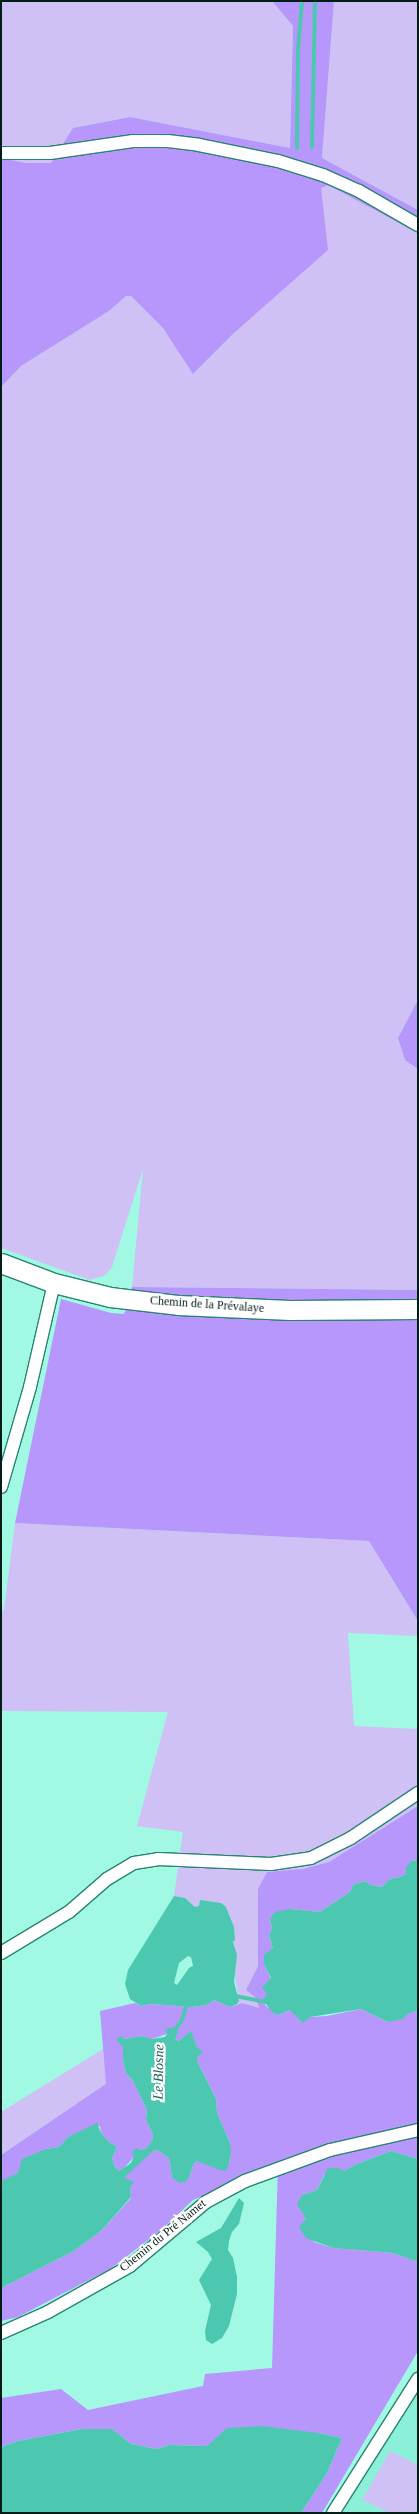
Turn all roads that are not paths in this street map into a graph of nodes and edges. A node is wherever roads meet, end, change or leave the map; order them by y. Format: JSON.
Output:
{"nodes":[{"id":1,"x":1,"y":153,"type":"edge"},
{"id":2,"x":418,"y":225,"type":"edge"},
{"id":3,"x":1,"y":1263,"type":"edge"},
{"id":4,"x":54,"y":1283,"type":"junction"},
{"id":5,"x":418,"y":1309,"type":"edge"},
{"id":6,"x":1,"y":1487,"type":"edge"},
{"id":7,"x":418,"y":1793,"type":"edge"},
{"id":8,"x":1,"y":1953,"type":"edge"},
{"id":9,"x":418,"y":2130,"type":"edge"},
{"id":10,"x":1,"y":2333,"type":"edge"},
{"id":11,"x":418,"y":2379,"type":"edge"},
{"id":12,"x":333,"y":2513,"type":"edge"}],
"edges":[{"from":1,"to":2,"type":"street"},
{"from":3,"to":4,"type":"street","name":"Chemin de la Prévalaye"},
{"from":4,"to":5,"type":"street","name":"Chemin de la Prévalaye"},
{"from":4,"to":6,"type":"street"},
{"from":7,"to":8,"type":"street"},
{"from":9,"to":10,"type":"street","name":"Chemin du Pré Namet"},
{"from":11,"to":12,"type":"street"}]}
